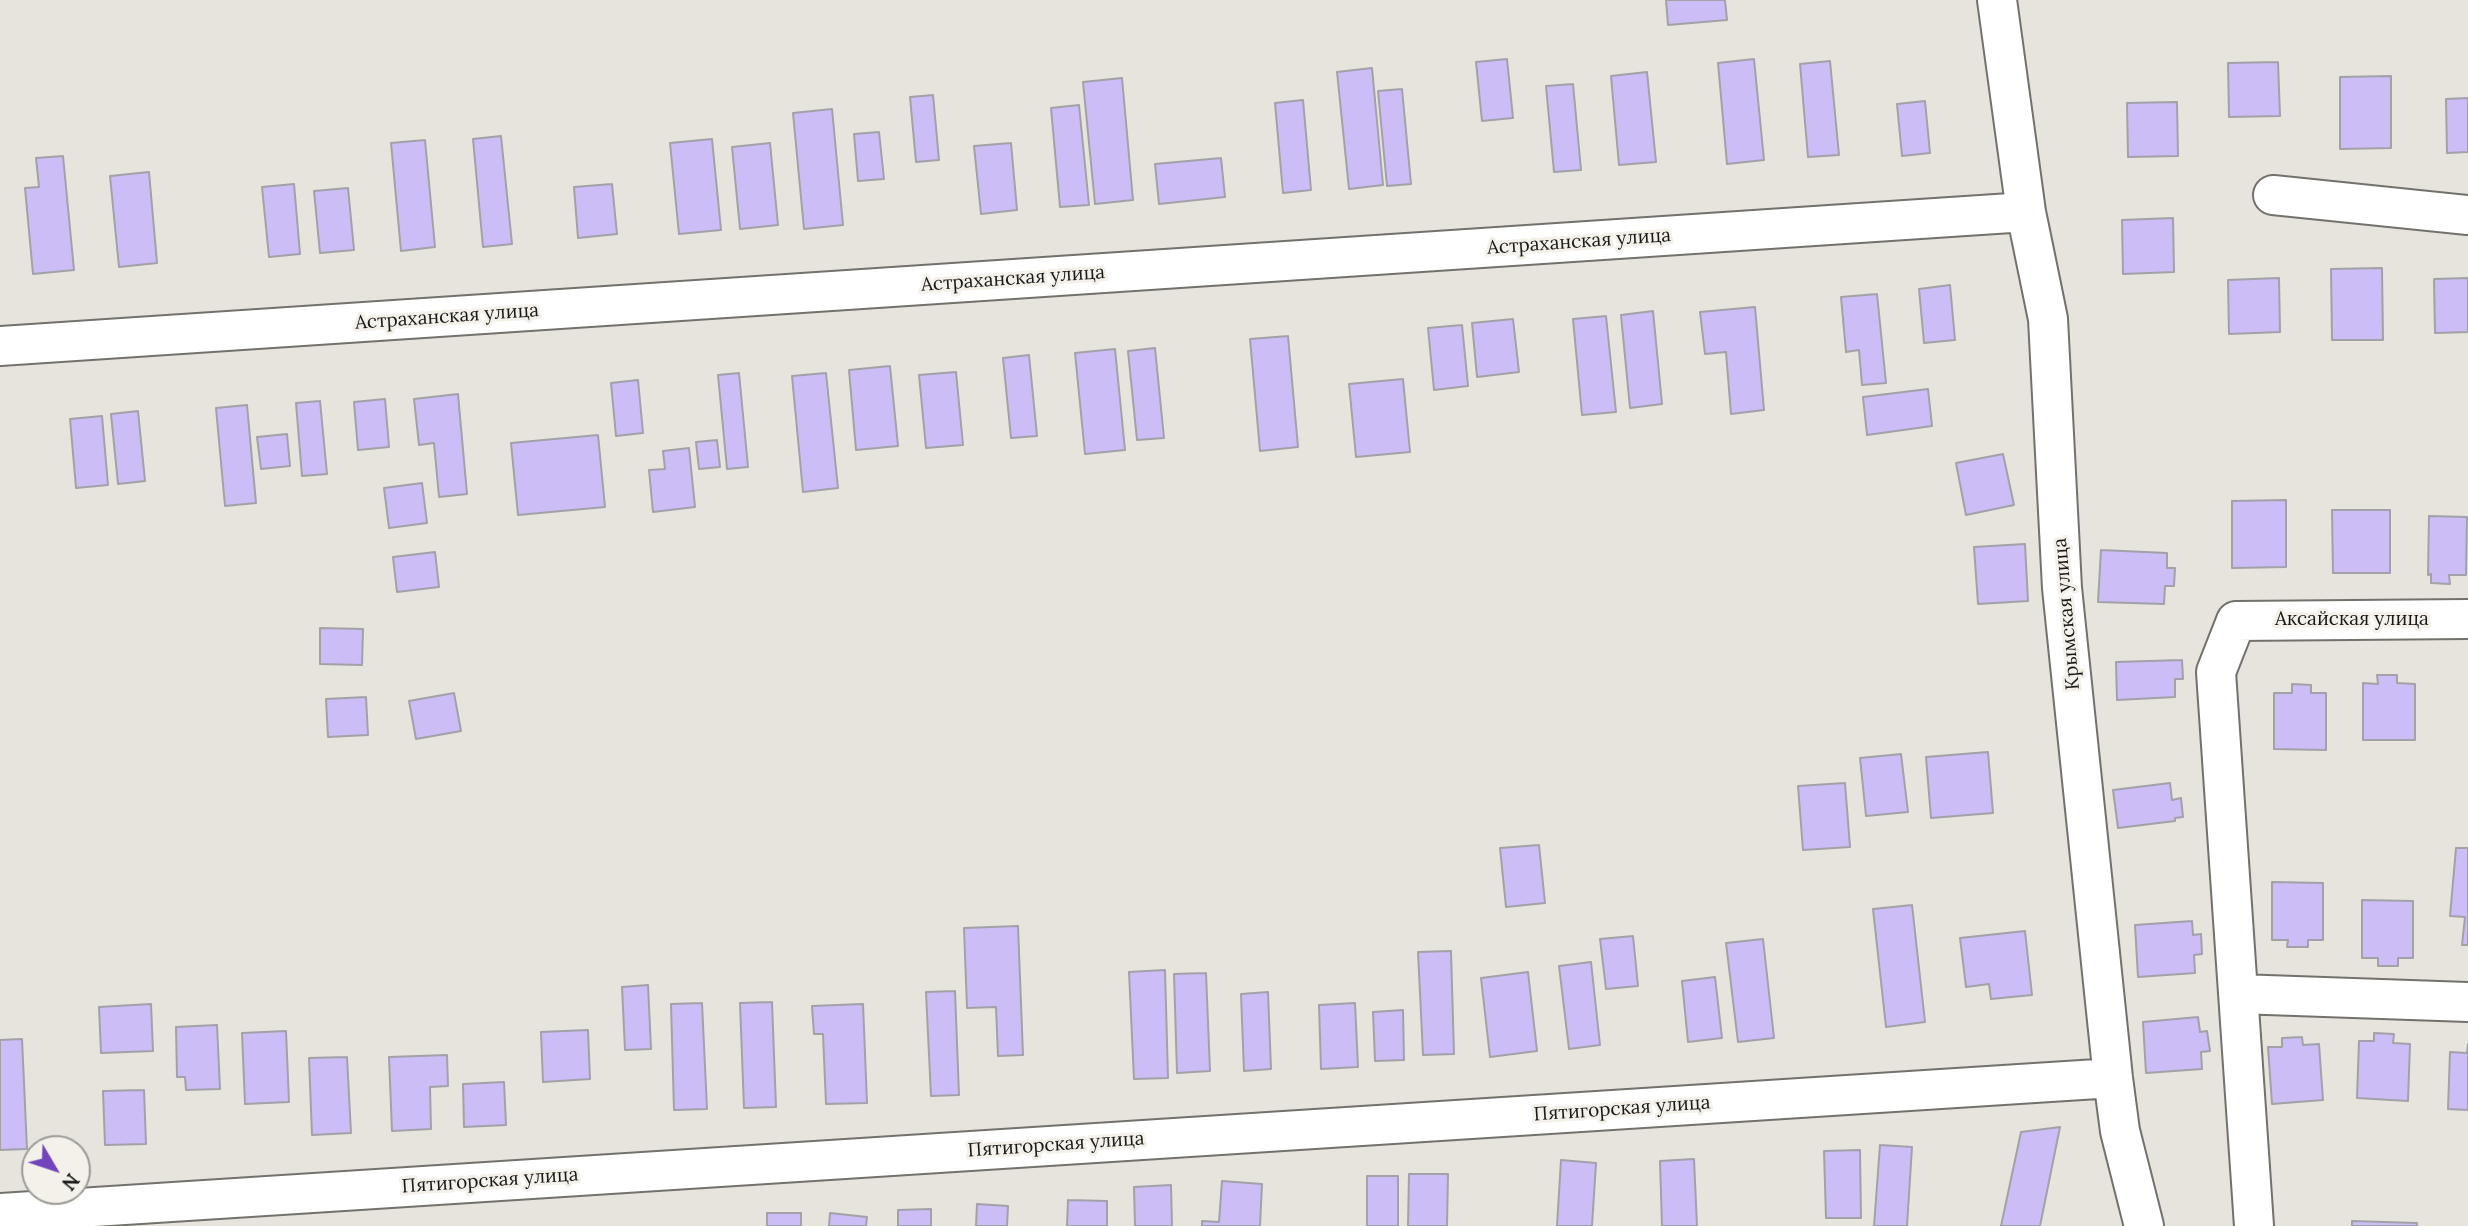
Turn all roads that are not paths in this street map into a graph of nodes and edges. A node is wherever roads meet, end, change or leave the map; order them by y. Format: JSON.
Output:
{"nodes":[{"id":1,"x":1997,"y":0,"type":"edge"},
{"id":2,"x":2273,"y":195,"type":"dead end"},
{"id":3,"x":2026,"y":212,"type":"junction"},
{"id":4,"x":2468,"y":215,"type":"edge"},
{"id":5,"x":0,"y":346,"type":"edge"},
{"id":6,"x":2468,"y":619,"type":"edge"},
{"id":7,"x":2238,"y":994,"type":"junction"},
{"id":8,"x":2468,"y":1002,"type":"edge"},
{"id":9,"x":2113,"y":1077,"type":"junction"},
{"id":10,"x":0,"y":1213,"type":"edge"},
{"id":11,"x":2144,"y":1226,"type":"edge"},
{"id":12,"x":2253,"y":1226,"type":"edge"}],
"edges":[{"from":1,"to":3,"type":"street","name":"Крымская улица"},
{"from":2,"to":4,"type":"street"},
{"from":3,"to":5,"type":"street","name":"Астраханская улица"},
{"from":3,"to":9,"type":"street","name":"Крымская улица"},
{"from":6,"to":7,"type":"street","name":"Аксайская улица"},
{"from":7,"to":8,"type":"street"},
{"from":7,"to":12,"type":"street"},
{"from":9,"to":10,"type":"street","name":"Пятигорская улица"},
{"from":9,"to":11,"type":"street","name":"Крымская улица"}]}
